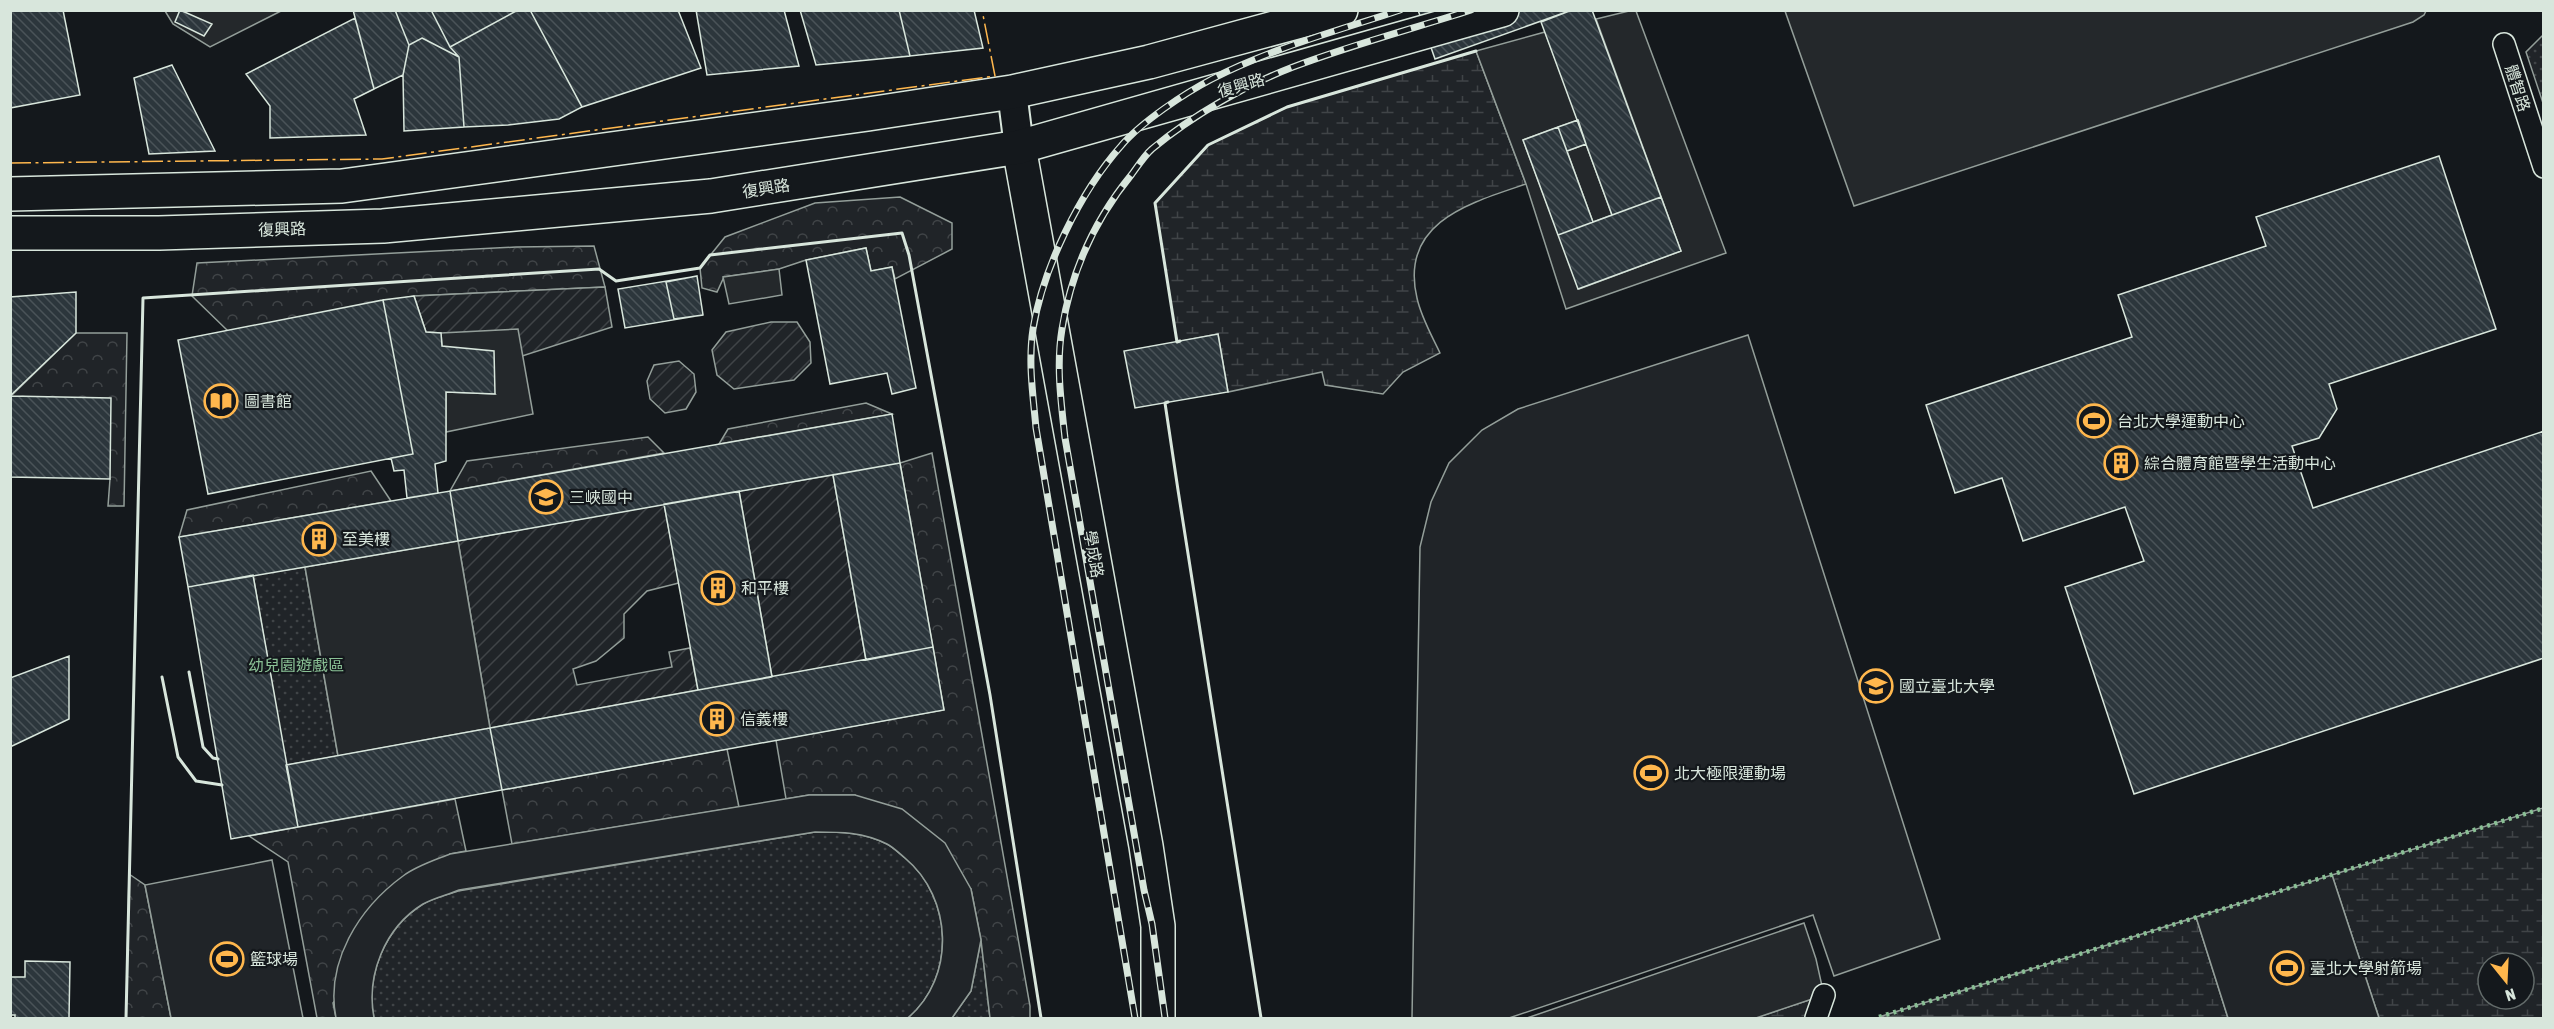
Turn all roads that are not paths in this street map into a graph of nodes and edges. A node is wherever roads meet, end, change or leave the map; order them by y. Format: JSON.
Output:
{"nodes":[{"id":1,"x":1341,"y":10,"type":"edge"},
{"id":2,"x":1502,"y":10,"type":"edge"},
{"id":3,"x":2504,"y":44,"type":"dead end"},
{"id":4,"x":1012,"y":92,"type":"junction"},
{"id":5,"x":1019,"y":147,"type":"junction"},
{"id":6,"x":2544,"y":167,"type":"edge"},
{"id":7,"x":10,"y":194,"type":"edge"},
{"id":8,"x":10,"y":233,"type":"edge"},
{"id":9,"x":1824,"y":995,"type":"dead end"},
{"id":10,"x":1158,"y":1018,"type":"edge"},
{"id":11,"x":1816,"y":1018,"type":"edge"}],
"edges":[{"from":1,"to":4,"type":"main road"},
{"from":2,"to":5,"type":"main road","name":"復興路"},
{"from":3,"to":6,"type":"street","name":"體智路"},
{"from":4,"to":5,"type":"street","name":"學成路"},
{"from":4,"to":7,"type":"main road"},
{"from":5,"to":8,"type":"main road","name":"復興路"},
{"from":5,"to":10,"type":"main road","name":"學成路"},
{"from":9,"to":11,"type":"street"}]}
